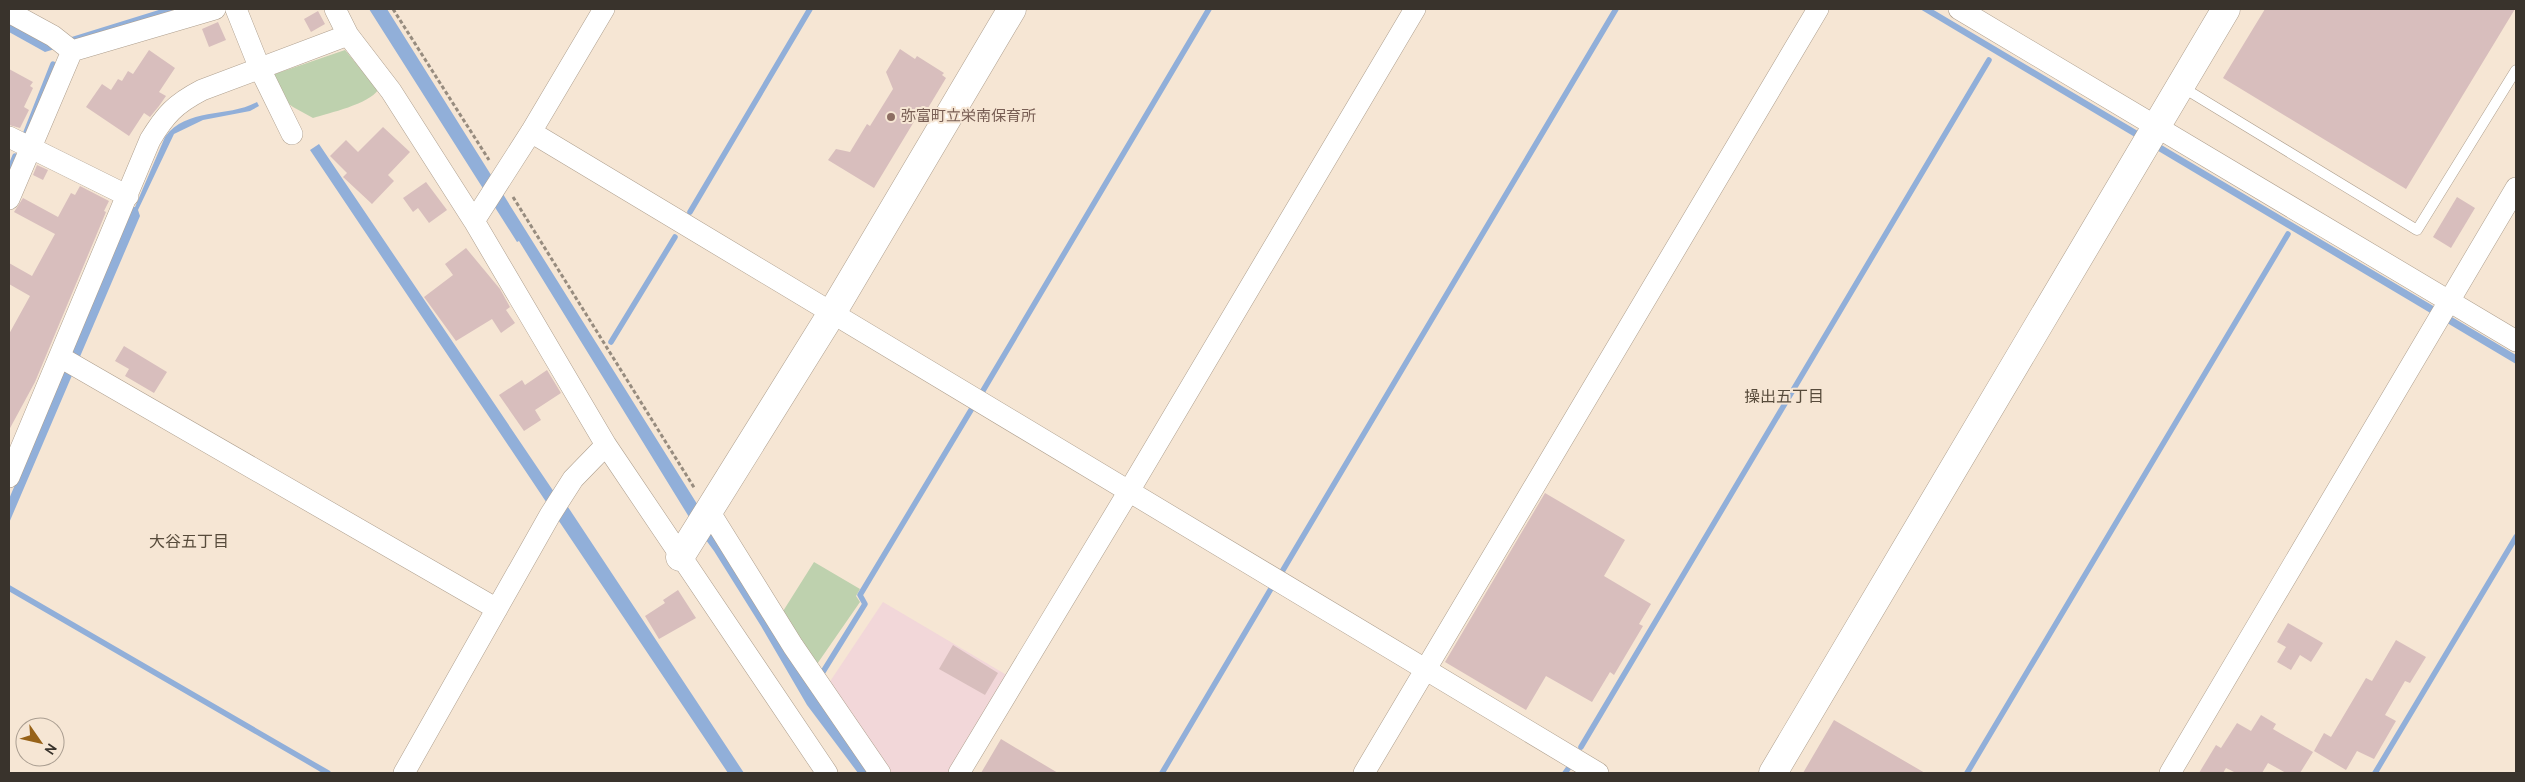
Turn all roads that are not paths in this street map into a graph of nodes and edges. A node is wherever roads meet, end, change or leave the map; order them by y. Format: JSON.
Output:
{"nodes":[{"id":1,"x":215,"y":9,"type":"edge"},
{"id":2,"x":236,"y":9,"type":"edge"},
{"id":3,"x":334,"y":9,"type":"edge"},
{"id":4,"x":604,"y":9,"type":"edge"},
{"id":5,"x":1012,"y":9,"type":"edge"},
{"id":6,"x":1415,"y":9,"type":"edge"},
{"id":7,"x":1818,"y":9,"type":"edge"},
{"id":8,"x":1959,"y":9,"type":"edge"},
{"id":9,"x":2226,"y":9,"type":"edge"},
{"id":10,"x":9,"y":12,"type":"edge"},
{"id":11,"x":348,"y":35,"type":"junction"},
{"id":12,"x":72,"y":51,"type":"junction"},
{"id":13,"x":260,"y":68,"type":"junction"},
{"id":14,"x":2516,"y":70,"type":"edge"},
{"id":15,"x":2181,"y":86,"type":"junction"},
{"id":16,"x":2157,"y":126,"type":"junction"},
{"id":17,"x":531,"y":132,"type":"junction"},
{"id":18,"x":292,"y":134,"type":"dead end"},
{"id":19,"x":9,"y":137,"type":"edge"},
{"id":20,"x":30,"y":149,"type":"junction"},
{"id":21,"x":2516,"y":188,"type":"edge"},
{"id":22,"x":128,"y":196,"type":"junction"},
{"id":23,"x":9,"y":200,"type":"edge"},
{"id":24,"x":474,"y":221,"type":"junction"},
{"id":25,"x":2442,"y":312,"type":"junction"},
{"id":26,"x":832,"y":313,"type":"junction"},
{"id":27,"x":2516,"y":341,"type":"edge"},
{"id":28,"x":60,"y":357,"type":"junction"},
{"id":29,"x":606,"y":445,"type":"junction"},
{"id":30,"x":9,"y":477,"type":"edge"},
{"id":31,"x":1129,"y":491,"type":"junction"},
{"id":32,"x":709,"y":511,"type":"junction"},
{"id":33,"x":688,"y":545,"type":"junction"},
{"id":34,"x":497,"y":609,"type":"junction"},
{"id":35,"x":1426,"y":670,"type":"junction"},
{"id":36,"x":404,"y":773,"type":"edge"},
{"id":37,"x":827,"y":773,"type":"edge"},
{"id":38,"x":880,"y":773,"type":"edge"},
{"id":39,"x":958,"y":773,"type":"edge"},
{"id":40,"x":1364,"y":773,"type":"edge"},
{"id":41,"x":1598,"y":773,"type":"edge"},
{"id":42,"x":1773,"y":773,"type":"edge"},
{"id":43,"x":2170,"y":773,"type":"edge"}],
"edges":[{"from":1,"to":12,"type":"street"},
{"from":2,"to":13,"type":"street"},
{"from":3,"to":11,"type":"street"},
{"from":4,"to":17,"type":"street"},
{"from":5,"to":26,"type":"street"},
{"from":6,"to":31,"type":"street"},
{"from":7,"to":35,"type":"street"},
{"from":8,"to":16,"type":"street"},
{"from":9,"to":15,"type":"street"},
{"from":10,"to":12,"type":"street"},
{"from":11,"to":13,"type":"street"},
{"from":11,"to":24,"type":"street"},
{"from":12,"to":20,"type":"street"},
{"from":13,"to":18,"type":"street"},
{"from":13,"to":22,"type":"street"},
{"from":14,"to":15,"type":"lane"},
{"from":15,"to":16,"type":"street"},
{"from":16,"to":25,"type":"street"},
{"from":16,"to":42,"type":"street"},
{"from":17,"to":24,"type":"street"},
{"from":17,"to":26,"type":"street"},
{"from":19,"to":20,"type":"street"},
{"from":20,"to":22,"type":"street"},
{"from":20,"to":23,"type":"street"},
{"from":21,"to":25,"type":"street"},
{"from":22,"to":28,"type":"street"},
{"from":24,"to":29,"type":"street"},
{"from":25,"to":27,"type":"street"},
{"from":25,"to":43,"type":"street"},
{"from":26,"to":31,"type":"street"},
{"from":26,"to":32,"type":"street"},
{"from":28,"to":30,"type":"street"},
{"from":28,"to":34,"type":"street"},
{"from":29,"to":33,"type":"street"},
{"from":29,"to":34,"type":"street"},
{"from":31,"to":35,"type":"street"},
{"from":31,"to":39,"type":"street"},
{"from":32,"to":33,"type":"street"},
{"from":32,"to":38,"type":"street"},
{"from":33,"to":37,"type":"street"},
{"from":34,"to":36,"type":"street"},
{"from":35,"to":40,"type":"street"},
{"from":35,"to":41,"type":"street"}]}
